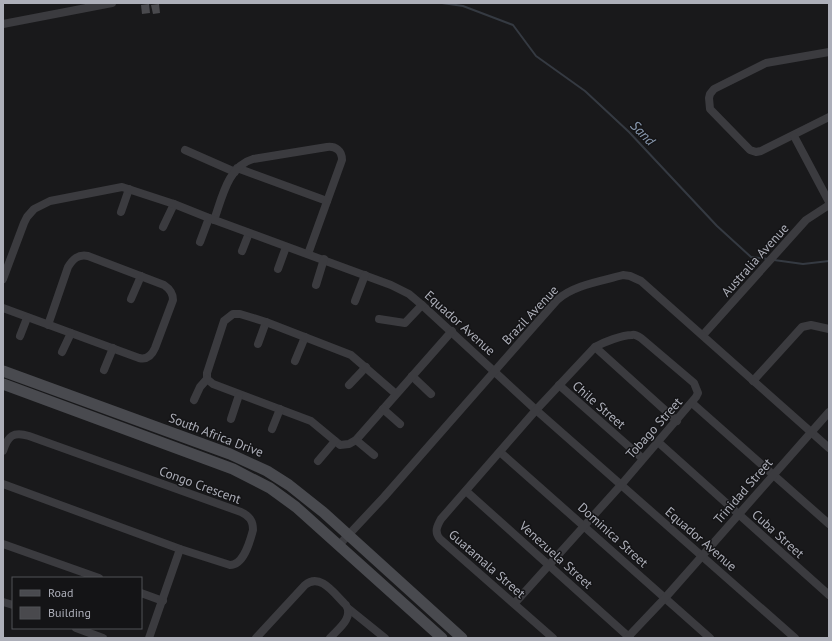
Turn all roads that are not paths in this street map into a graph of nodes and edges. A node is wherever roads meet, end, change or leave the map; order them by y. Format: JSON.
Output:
{"nodes":[{"id":1,"x":112,"y":3,"type":"edge"},
{"id":2,"x":73,"y":7,"type":"edge"},
{"id":3,"x":3,"y":24,"type":"edge"},
{"id":4,"x":829,"y":52,"type":"edge"},
{"id":5,"x":829,"y":118,"type":"edge"},
{"id":6,"x":794,"y":136,"type":"junction"},
{"id":7,"x":185,"y":150,"type":"dead end"},
{"id":8,"x":236,"y":170,"type":"junction"},
{"id":9,"x":129,"y":189,"type":"junction"},
{"id":10,"x":327,"y":201,"type":"junction"},
{"id":11,"x":829,"y":202,"type":"edge"},
{"id":12,"x":174,"y":204,"type":"junction"},
{"id":13,"x":829,"y":205,"type":"edge"},
{"id":14,"x":121,"y":212,"type":"dead end"},
{"id":15,"x":211,"y":219,"type":"junction"},
{"id":16,"x":163,"y":227,"type":"dead end"},
{"id":17,"x":249,"y":233,"type":"junction"},
{"id":18,"x":200,"y":242,"type":"dead end"},
{"id":19,"x":286,"y":247,"type":"junction"},
{"id":20,"x":242,"y":251,"type":"dead end"},
{"id":21,"x":308,"y":254,"type":"junction"},
{"id":22,"x":324,"y":259,"type":"junction"},
{"id":23,"x":278,"y":269,"type":"dead end"},
{"id":24,"x":365,"y":275,"type":"junction"},
{"id":25,"x":141,"y":276,"type":"junction"},
{"id":26,"x":3,"y":279,"type":"edge"},
{"id":27,"x":316,"y":285,"type":"dead end"},
{"id":28,"x":131,"y":299,"type":"dead end"},
{"id":29,"x":355,"y":301,"type":"dead end"},
{"id":30,"x":422,"y":305,"type":"junction"},
{"id":31,"x":3,"y":308,"type":"edge"},
{"id":32,"x":27,"y":318,"type":"junction"},
{"id":33,"x":379,"y":319,"type":"dead end"},
{"id":34,"x":266,"y":322,"type":"junction"},
{"id":35,"x":48,"y":325,"type":"junction"},
{"id":36,"x":829,"y":329,"type":"edge"},
{"id":37,"x":70,"y":332,"type":"junction"},
{"id":38,"x":452,"y":332,"type":"junction"},
{"id":39,"x":703,"y":335,"type":"junction"},
{"id":40,"x":20,"y":336,"type":"dead end"},
{"id":41,"x":305,"y":338,"type":"junction"},
{"id":42,"x":258,"y":344,"type":"dead end"},
{"id":43,"x":595,"y":347,"type":"junction"},
{"id":44,"x":113,"y":348,"type":"junction"},
{"id":45,"x":62,"y":352,"type":"dead end"},
{"id":46,"x":295,"y":361,"type":"dead end"},
{"id":47,"x":366,"y":367,"type":"junction"},
{"id":48,"x":104,"y":370,"type":"dead end"},
{"id":49,"x":3,"y":371,"type":"edge"},
{"id":50,"x":495,"y":371,"type":"junction"},
{"id":51,"x":412,"y":376,"type":"junction"},
{"id":52,"x":207,"y":379,"type":"junction"},
{"id":53,"x":753,"y":381,"type":"junction"},
{"id":54,"x":3,"y":384,"type":"edge"},
{"id":55,"x":349,"y":385,"type":"dead end"},
{"id":56,"x":559,"y":385,"type":"junction"},
{"id":57,"x":239,"y":394,"type":"junction"},
{"id":58,"x":396,"y":394,"type":"junction"},
{"id":59,"x":431,"y":394,"type":"dead end"},
{"id":60,"x":194,"y":400,"type":"dead end"},
{"id":61,"x":692,"y":403,"type":"junction"},
{"id":62,"x":383,"y":409,"type":"junction"},
{"id":63,"x":280,"y":410,"type":"junction"},
{"id":64,"x":536,"y":410,"type":"junction"},
{"id":65,"x":829,"y":412,"type":"edge"},
{"id":66,"x":231,"y":419,"type":"dead end"},
{"id":67,"x":677,"y":421,"type":"junction"},
{"id":68,"x":400,"y":424,"type":"dead end"},
{"id":69,"x":272,"y":429,"type":"dead end"},
{"id":70,"x":812,"y":432,"type":"junction"},
{"id":71,"x":356,"y":440,"type":"junction"},
{"id":72,"x":335,"y":442,"type":"junction"},
{"id":73,"x":658,"y":442,"type":"junction"},
{"id":74,"x":829,"y":448,"type":"edge"},
{"id":75,"x":3,"y":451,"type":"edge"},
{"id":76,"x":500,"y":452,"type":"junction"},
{"id":77,"x":374,"y":455,"type":"dead end"},
{"id":78,"x":642,"y":458,"type":"junction"},
{"id":79,"x":318,"y":461,"type":"dead end"},
{"id":80,"x":773,"y":475,"type":"junction"},
{"id":81,"x":3,"y":484,"type":"edge"},
{"id":82,"x":621,"y":485,"type":"junction"},
{"id":83,"x":466,"y":491,"type":"junction"},
{"id":84,"x":738,"y":514,"type":"junction"},
{"id":85,"x":829,"y":524,"type":"edge"},
{"id":86,"x":585,"y":525,"type":"junction"},
{"id":87,"x":348,"y":535,"type":"junction"},
{"id":88,"x":3,"y":544,"type":"edge"},
{"id":89,"x":339,"y":545,"type":"junction"},
{"id":90,"x":180,"y":549,"type":"junction"},
{"id":91,"x":702,"y":555,"type":"junction"},
{"id":92,"x":549,"y":564,"type":"junction"},
{"id":93,"x":95,"y":577,"type":"edge"},
{"id":94,"x":142,"y":593,"type":"edge"},
{"id":95,"x":829,"y":595,"type":"edge"},
{"id":96,"x":665,"y":598,"type":"junction"},
{"id":97,"x":163,"y":601,"type":"junction"},
{"id":98,"x":514,"y":604,"type":"junction"},
{"id":99,"x":349,"y":609,"type":"junction"},
{"id":100,"x":79,"y":629,"type":"edge"},
{"id":101,"x":628,"y":637,"type":"edge"},
{"id":102,"x":103,"y":638,"type":"edge"},
{"id":103,"x":149,"y":638,"type":"edge"},
{"id":104,"x":256,"y":638,"type":"edge"},
{"id":105,"x":330,"y":638,"type":"edge"},
{"id":106,"x":385,"y":638,"type":"edge"},
{"id":107,"x":442,"y":638,"type":"edge"},
{"id":108,"x":462,"y":638,"type":"edge"},
{"id":109,"x":553,"y":638,"type":"edge"},
{"id":110,"x":710,"y":638,"type":"edge"},
{"id":111,"x":795,"y":638,"type":"edge"}],
"edges":[{"from":1,"to":2,"type":"street"},
{"from":2,"to":3,"type":"street"},
{"from":4,"to":6,"type":"street"},
{"from":5,"to":6,"type":"street"},
{"from":6,"to":11,"type":"street"},
{"from":7,"to":8,"type":"street"},
{"from":8,"to":10,"type":"street"},
{"from":8,"to":10,"type":"street"},
{"from":8,"to":15,"type":"street"},
{"from":9,"to":12,"type":"street","name":"Equador Avenue"},
{"from":9,"to":14,"type":"street"},
{"from":9,"to":26,"type":"street","name":"Equador Avenue"},
{"from":10,"to":21,"type":"street"},
{"from":12,"to":15,"type":"street","name":"Equador Avenue"},
{"from":12,"to":16,"type":"street"},
{"from":13,"to":39,"type":"street","name":"Australia Avenue"},
{"from":15,"to":17,"type":"street","name":"Equador Avenue"},
{"from":15,"to":18,"type":"street"},
{"from":17,"to":19,"type":"street","name":"Equador Avenue"},
{"from":17,"to":20,"type":"street"},
{"from":19,"to":21,"type":"street","name":"Equador Avenue"},
{"from":19,"to":23,"type":"street"},
{"from":21,"to":22,"type":"street","name":"Equador Avenue"},
{"from":22,"to":24,"type":"street","name":"Equador Avenue"},
{"from":22,"to":27,"type":"street"},
{"from":24,"to":29,"type":"street"},
{"from":24,"to":30,"type":"street","name":"Equador Avenue"},
{"from":25,"to":28,"type":"street"},
{"from":25,"to":35,"type":"street"},
{"from":25,"to":44,"type":"street"},
{"from":30,"to":33,"type":"street"},
{"from":30,"to":38,"type":"street","name":"Equador Avenue"},
{"from":31,"to":32,"type":"street"},
{"from":32,"to":35,"type":"street"},
{"from":32,"to":40,"type":"street"},
{"from":34,"to":41,"type":"street"},
{"from":34,"to":42,"type":"street"},
{"from":34,"to":52,"type":"street"},
{"from":35,"to":37,"type":"street"},
{"from":36,"to":53,"type":"street"},
{"from":37,"to":44,"type":"street"},
{"from":37,"to":45,"type":"street"},
{"from":38,"to":50,"type":"street","name":"Equador Avenue"},
{"from":38,"to":51,"type":"street"},
{"from":39,"to":50,"type":"street","name":"Brazil Avenue"},
{"from":39,"to":53,"type":"street","name":"Brazil Avenue"},
{"from":41,"to":46,"type":"street"},
{"from":41,"to":47,"type":"street"},
{"from":43,"to":56,"type":"street","name":"Tobago Street"},
{"from":43,"to":61,"type":"street","name":"Tobago Street"},
{"from":43,"to":67,"type":"street"},
{"from":44,"to":48,"type":"street"},
{"from":47,"to":55,"type":"street"},
{"from":47,"to":58,"type":"street"},
{"from":49,"to":87,"type":"street","name":"South Africa Drive"},
{"from":50,"to":64,"type":"street","name":"Equador Avenue"},
{"from":50,"to":87,"type":"street","name":"Brazil Avenue"},
{"from":51,"to":58,"type":"street"},
{"from":51,"to":59,"type":"street"},
{"from":52,"to":57,"type":"street"},
{"from":52,"to":60,"type":"street"},
{"from":53,"to":70,"type":"street","name":"Brazil Avenue"},
{"from":54,"to":89,"type":"street","name":"South Africa Drive"},
{"from":56,"to":64,"type":"street","name":"Tobago Street"},
{"from":56,"to":78,"type":"street","name":"Chile Street"},
{"from":57,"to":63,"type":"street"},
{"from":57,"to":66,"type":"street"},
{"from":58,"to":62,"type":"street"},
{"from":61,"to":67,"type":"street","name":"Tobago Street"},
{"from":61,"to":80,"type":"street"},
{"from":62,"to":68,"type":"street"},
{"from":62,"to":71,"type":"street"},
{"from":63,"to":69,"type":"street"},
{"from":63,"to":72,"type":"street"},
{"from":64,"to":76,"type":"street","name":"Guatamala Street"},
{"from":64,"to":82,"type":"street","name":"Equador Avenue"},
{"from":65,"to":70,"type":"street","name":"Trinidad Street"},
{"from":67,"to":73,"type":"street","name":"Tobago Street"},
{"from":70,"to":74,"type":"street","name":"Brazil Avenue"},
{"from":70,"to":80,"type":"street","name":"Trinidad Street"},
{"from":71,"to":72,"type":"street"},
{"from":71,"to":77,"type":"street"},
{"from":72,"to":79,"type":"street"},
{"from":73,"to":78,"type":"street","name":"Tobago Street"},
{"from":73,"to":84,"type":"street","name":"Cuba Street"},
{"from":75,"to":90,"type":"street","name":"Congo Crescent"},
{"from":76,"to":83,"type":"street","name":"Guatamala Street"},
{"from":76,"to":86,"type":"street","name":"Dominica Street"},
{"from":78,"to":82,"type":"street","name":"Tobago Street"},
{"from":80,"to":84,"type":"street","name":"Trinidad Street"},
{"from":80,"to":85,"type":"street"},
{"from":81,"to":90,"type":"street","name":"Congo Crescent"},
{"from":82,"to":86,"type":"street","name":"Tobago Street"},
{"from":82,"to":91,"type":"street","name":"Equador Avenue"},
{"from":83,"to":92,"type":"street","name":"Venezuela Street"},
{"from":83,"to":98,"type":"street","name":"Guatamala Street"},
{"from":84,"to":91,"type":"street","name":"Trinidad Street"},
{"from":84,"to":95,"type":"street","name":"Cuba Street"},
{"from":86,"to":92,"type":"street","name":"Tobago Street"},
{"from":86,"to":96,"type":"street","name":"Dominica Street"},
{"from":87,"to":89,"type":"street","name":"Brazil Avenue"},
{"from":87,"to":108,"type":"street","name":"South Africa Drive"},
{"from":88,"to":93,"type":"street"},
{"from":89,"to":107,"type":"street","name":"South Africa Drive"},
{"from":90,"to":97,"type":"street"},
{"from":91,"to":96,"type":"street","name":"Trinidad Street"},
{"from":91,"to":111,"type":"street","name":"Equador Avenue"},
{"from":92,"to":98,"type":"street","name":"Tobago Street"},
{"from":92,"to":101,"type":"street","name":"Venezuela Street"},
{"from":94,"to":97,"type":"street"},
{"from":96,"to":101,"type":"street","name":"Trinidad Street"},
{"from":96,"to":110,"type":"street","name":"Dominica Street"},
{"from":97,"to":103,"type":"street"},
{"from":98,"to":109,"type":"street","name":"Guatamala Street"},
{"from":99,"to":104,"type":"street"},
{"from":99,"to":105,"type":"street"},
{"from":99,"to":106,"type":"street"},
{"from":100,"to":102,"type":"street"}]}
